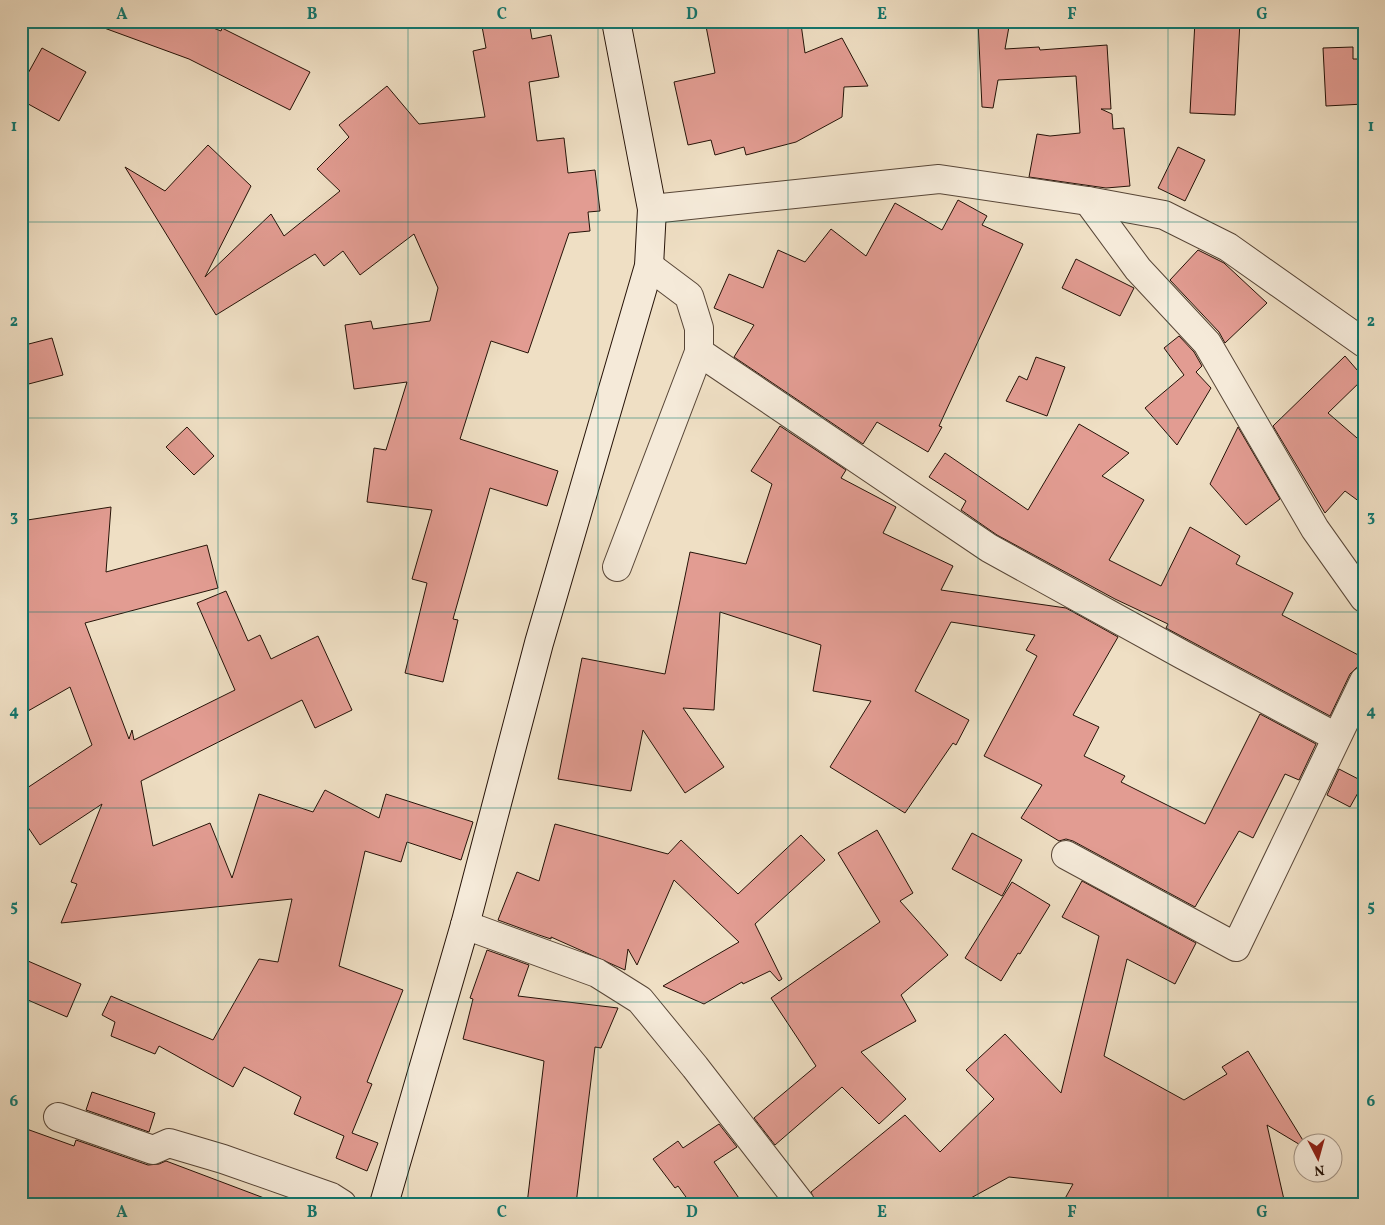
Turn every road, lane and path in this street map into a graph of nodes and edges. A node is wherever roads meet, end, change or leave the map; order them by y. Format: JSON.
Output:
{"nodes":[{"id":1,"x":616,"y":21,"type":"edge"},
{"id":2,"x":1088,"y":200,"type":"junction"},
{"id":3,"x":652,"y":209,"type":"junction"},
{"id":4,"x":649,"y":266,"type":"junction"},
{"id":5,"x":1364,"y":343,"type":"edge"},
{"id":6,"x":699,"y":352,"type":"junction"},
{"id":7,"x":617,"y":567,"type":"dead end"},
{"id":8,"x":1364,"y":598,"type":"edge"},
{"id":9,"x":1364,"y":681,"type":"edge"},
{"id":10,"x":1336,"y":736,"type":"junction"},
{"id":11,"x":1066,"y":856,"type":"dead end"},
{"id":12,"x":466,"y":925,"type":"junction"},
{"id":13,"x":58,"y":1117,"type":"dead end"},
{"id":14,"x":342,"y":1204,"type":"edge"},
{"id":15,"x":384,"y":1204,"type":"edge"},
{"id":16,"x":801,"y":1204,"type":"edge"}],
"edges":[{"from":1,"to":3,"type":"street"},
{"from":2,"to":3,"type":"street"},
{"from":2,"to":5,"type":"street"},
{"from":2,"to":8,"type":"street"},
{"from":3,"to":4,"type":"street"},
{"from":4,"to":6,"type":"street"},
{"from":4,"to":12,"type":"street"},
{"from":6,"to":7,"type":"street"},
{"from":6,"to":10,"type":"street"},
{"from":9,"to":10,"type":"street"},
{"from":10,"to":11,"type":"street"},
{"from":12,"to":15,"type":"street"},
{"from":12,"to":16,"type":"street"},
{"from":13,"to":14,"type":"street"}]}
